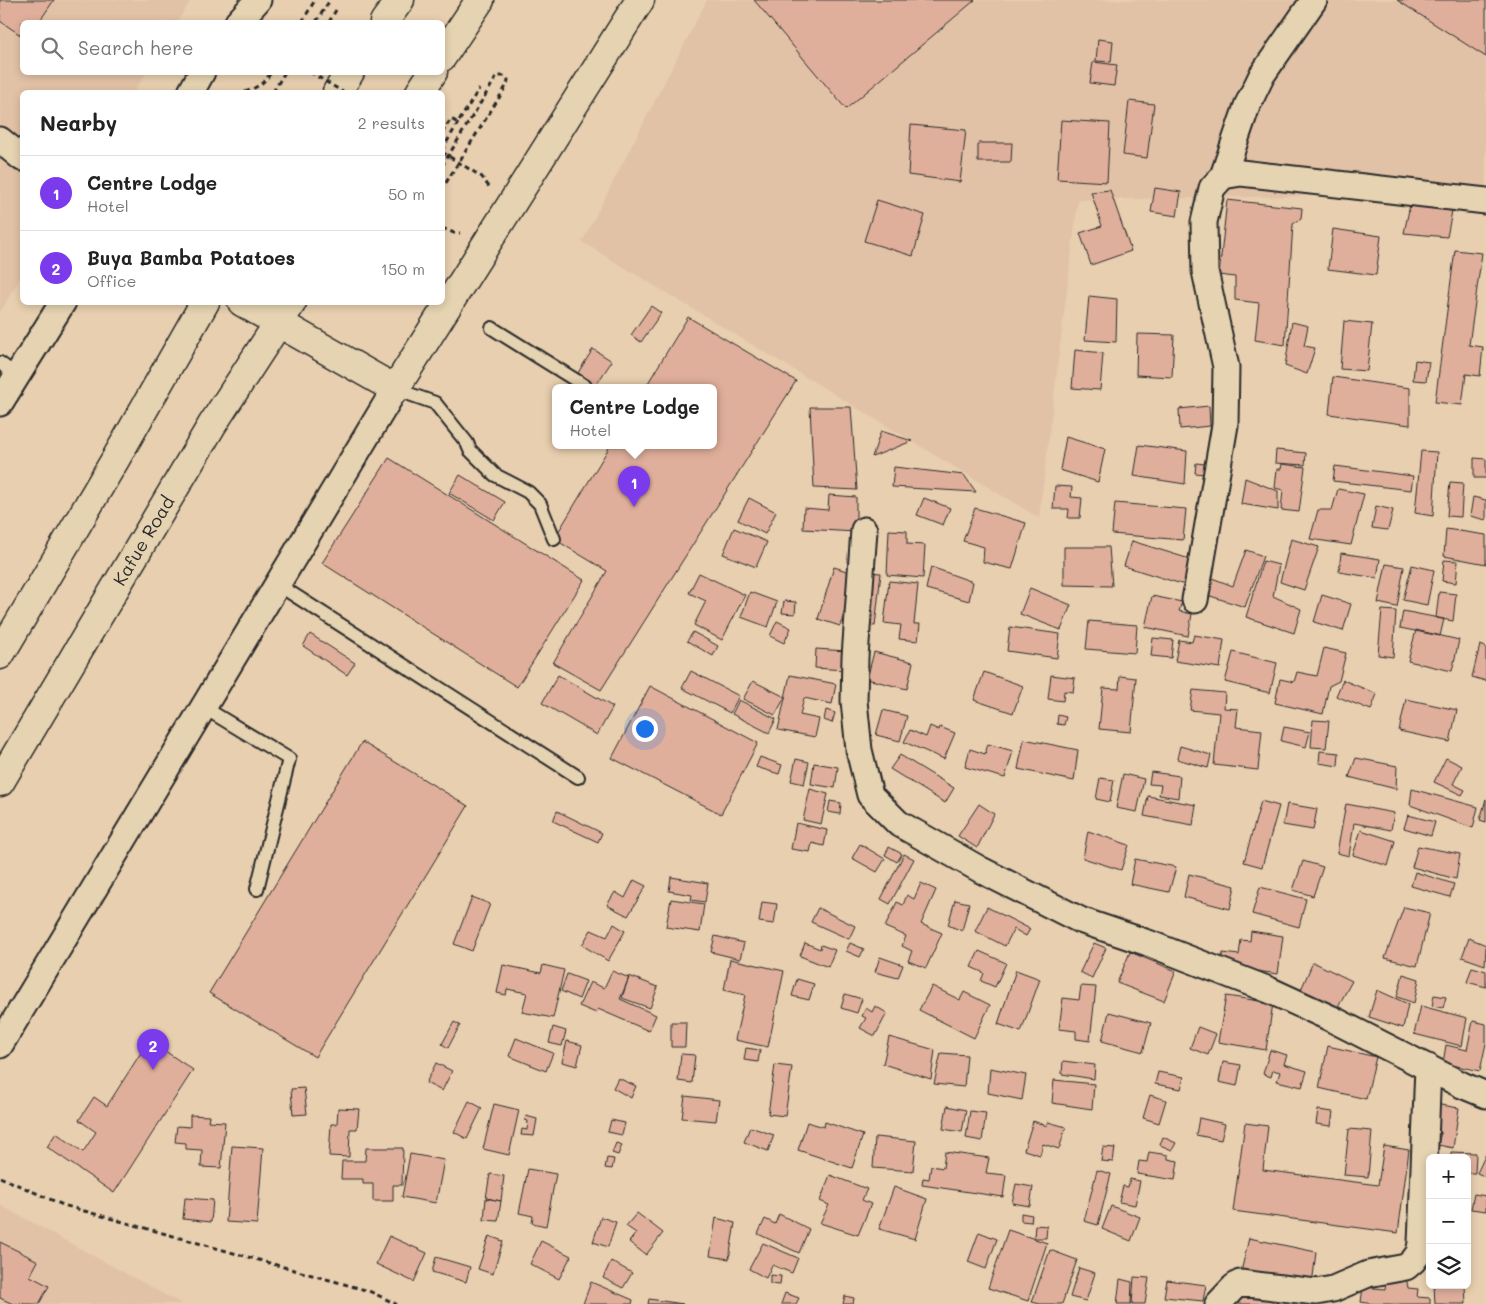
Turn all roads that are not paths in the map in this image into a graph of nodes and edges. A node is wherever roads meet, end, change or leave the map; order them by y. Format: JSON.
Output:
{"nodes":[{"id":1,"x":258,"y":0,"type":"edge"},
{"id":2,"x":400,"y":0,"type":"edge"},
{"id":3,"x":480,"y":0,"type":"edge"},
{"id":4,"x":640,"y":0,"type":"edge"},
{"id":5,"x":1314,"y":0,"type":"edge"},
{"id":6,"x":240,"y":20,"type":"edge"},
{"id":7,"x":385,"y":20,"type":"edge"},
{"id":8,"x":445,"y":53,"type":"edge"},
{"id":9,"x":200,"y":75,"type":"edge"},
{"id":10,"x":348,"y":75,"type":"edge"},
{"id":11,"x":431,"y":75,"type":"edge"},
{"id":12,"x":192,"y":90,"type":"edge"},
{"id":13,"x":338,"y":90,"type":"edge"},
{"id":14,"x":421,"y":90,"type":"edge"},
{"id":15,"x":0,"y":140,"type":"edge"},
{"id":16,"x":20,"y":156,"type":"edge"},
{"id":17,"x":1223,"y":176,"type":"junction"},
{"id":18,"x":1486,"y":202,"type":"edge"},
{"id":19,"x":61,"y":305,"type":"edge"},
{"id":20,"x":203,"y":305,"type":"edge"},
{"id":21,"x":254,"y":305,"type":"edge"},
{"id":22,"x":286,"y":313,"type":"edge"},
{"id":23,"x":492,"y":328,"type":"dead end"},
{"id":24,"x":8,"y":369,"type":"edge"},
{"id":25,"x":582,"y":384,"type":"edge"},
{"id":26,"x":395,"y":389,"type":"junction"},
{"id":27,"x":0,"y":403,"type":"edge"},
{"id":28,"x":864,"y":530,"type":"dead end"},
{"id":29,"x":554,"y":539,"type":"dead end"},
{"id":30,"x":277,"y":584,"type":"junction"},
{"id":31,"x":1195,"y":600,"type":"dead end"},
{"id":32,"x":0,"y":655,"type":"edge"},
{"id":33,"x":203,"y":707,"type":"junction"},
{"id":34,"x":578,"y":778,"type":"dead end"},
{"id":35,"x":0,"y":782,"type":"edge"},
{"id":36,"x":257,"y":889,"type":"dead end"},
{"id":37,"x":0,"y":1045,"type":"edge"},
{"id":38,"x":1428,"y":1068,"type":"junction"},
{"id":39,"x":1486,"y":1095,"type":"edge"},
{"id":40,"x":1218,"y":1304,"type":"edge"}],
"edges":[{"from":1,"to":6,"type":"street"},
{"from":2,"to":7,"type":"main road"},
{"from":3,"to":8,"type":"main road"},
{"from":4,"to":26,"type":"main road"},
{"from":5,"to":17,"type":"street"},
{"from":9,"to":12,"type":"street"},
{"from":10,"to":13,"type":"main road"},
{"from":11,"to":14,"type":"main road"},
{"from":15,"to":16,"type":"street"},
{"from":17,"to":18,"type":"street"},
{"from":17,"to":31,"type":"street"},
{"from":19,"to":24,"type":"street"},
{"from":20,"to":32,"type":"main road"},
{"from":21,"to":22,"type":"main road"},
{"from":22,"to":26,"type":"main road"},
{"from":22,"to":35,"type":"main road","name":"Kafue Road"},
{"from":23,"to":25,"type":"lane"},
{"from":24,"to":27,"type":"street"},
{"from":26,"to":29,"type":"lane"},
{"from":26,"to":30,"type":"street"},
{"from":28,"to":38,"type":"street"},
{"from":30,"to":33,"type":"street"},
{"from":30,"to":34,"type":"lane"},
{"from":33,"to":36,"type":"lane"},
{"from":33,"to":37,"type":"street"},
{"from":38,"to":39,"type":"street"},
{"from":38,"to":40,"type":"street"}]}
